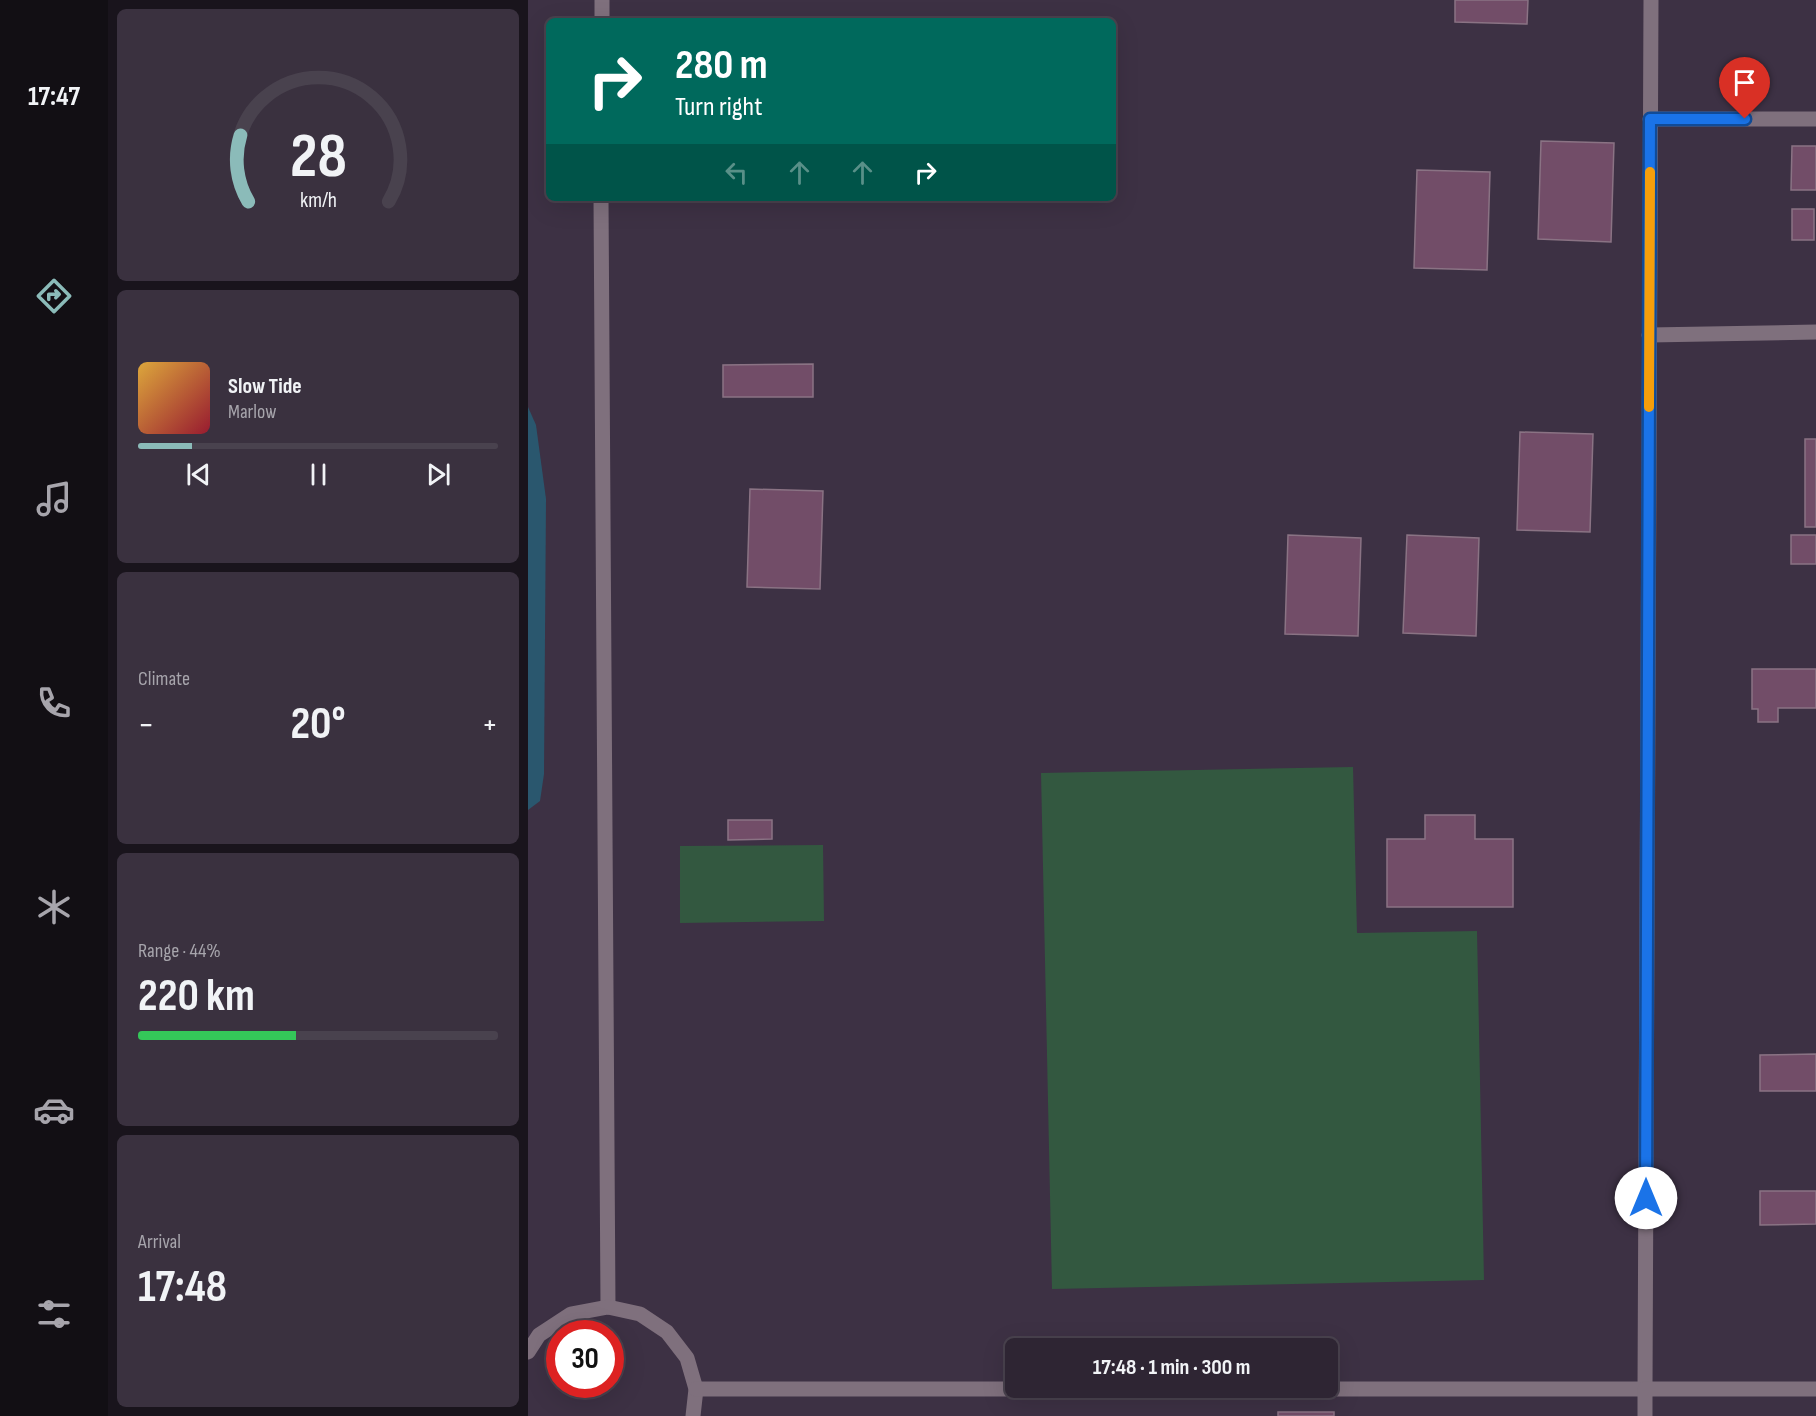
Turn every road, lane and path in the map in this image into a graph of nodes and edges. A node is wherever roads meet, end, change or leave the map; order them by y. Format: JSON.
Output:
{"nodes":[{"id":1,"x":602,"y":0,"type":"edge"},
{"id":2,"x":1651,"y":0,"type":"edge"},
{"id":3,"x":602,"y":18,"type":"edge"},
{"id":4,"x":1650,"y":119,"type":"junction"},
{"id":5,"x":1816,"y":119,"type":"edge"},
{"id":6,"x":602,"y":201,"type":"edge"},
{"id":7,"x":1816,"y":332,"type":"edge"},
{"id":8,"x":1649,"y":335,"type":"junction"},
{"id":9,"x":608,"y":1307,"type":"junction"},
{"id":10,"x":528,"y":1352,"type":"edge"},
{"id":11,"x":696,"y":1389,"type":"junction"},
{"id":12,"x":1645,"y":1389,"type":"junction"},
{"id":13,"x":1816,"y":1389,"type":"edge"},
{"id":14,"x":693,"y":1416,"type":"edge"},
{"id":15,"x":1645,"y":1416,"type":"edge"}],
"edges":[{"from":1,"to":3,"type":"street"},
{"from":2,"to":4,"type":"street"},
{"from":4,"to":5,"type":"street"},
{"from":4,"to":8,"type":"street"},
{"from":6,"to":9,"type":"street"},
{"from":7,"to":8,"type":"street"},
{"from":8,"to":12,"type":"street"},
{"from":9,"to":10,"type":"street"},
{"from":9,"to":11,"type":"street"},
{"from":11,"to":12,"type":"street"},
{"from":11,"to":14,"type":"street"},
{"from":12,"to":13,"type":"street"},
{"from":12,"to":15,"type":"street"}]}
